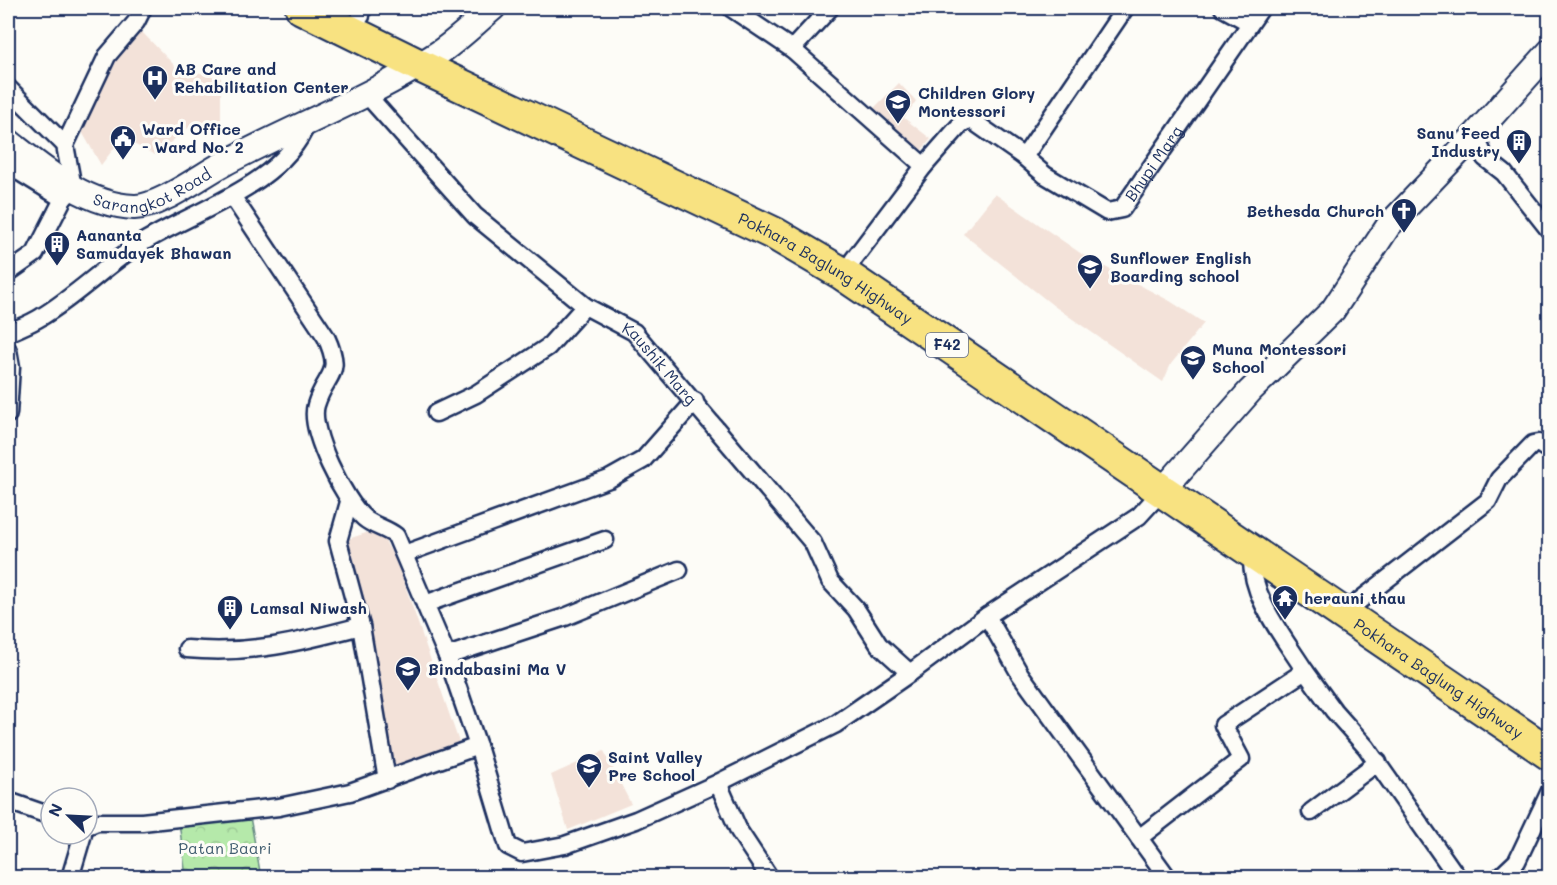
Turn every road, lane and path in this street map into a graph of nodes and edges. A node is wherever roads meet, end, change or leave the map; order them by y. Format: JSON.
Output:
{"nodes":[{"id":1,"x":143,"y":8,"type":"edge"},
{"id":2,"x":302,"y":8,"type":"edge"},
{"id":3,"x":493,"y":8,"type":"edge"},
{"id":4,"x":730,"y":8,"type":"edge"},
{"id":5,"x":830,"y":8,"type":"edge"},
{"id":6,"x":1125,"y":8,"type":"edge"},
{"id":7,"x":1223,"y":8,"type":"edge"},
{"id":8,"x":1261,"y":8,"type":"edge"},
{"id":9,"x":355,"y":10,"type":"edge"},
{"id":10,"x":1250,"y":23,"type":"junction"},
{"id":11,"x":792,"y":49,"type":"junction"},
{"id":12,"x":1550,"y":51,"type":"edge"},
{"id":13,"x":428,"y":59,"type":"junction"},
{"id":14,"x":8,"y":88,"type":"edge"},
{"id":15,"x":367,"y":95,"type":"junction"},
{"id":16,"x":307,"y":123,"type":"junction"},
{"id":17,"x":1475,"y":135,"type":"junction"},
{"id":18,"x":8,"y":141,"type":"edge"},
{"id":19,"x":65,"y":145,"type":"junction"},
{"id":20,"x":1024,"y":157,"type":"junction"},
{"id":21,"x":8,"y":165,"type":"edge"},
{"id":22,"x":924,"y":166,"type":"junction"},
{"id":23,"x":68,"y":194,"type":"junction"},
{"id":24,"x":232,"y":196,"type":"junction"},
{"id":25,"x":1550,"y":231,"type":"edge"},
{"id":26,"x":853,"y":260,"type":"junction"},
{"id":27,"x":8,"y":273,"type":"edge"},
{"id":28,"x":585,"y":306,"type":"junction"},
{"id":29,"x":8,"y":333,"type":"edge"},
{"id":30,"x":8,"y":350,"type":"edge"},
{"id":31,"x":695,"y":401,"type":"junction"},
{"id":32,"x":436,"y":413,"type":"dead end"},
{"id":33,"x":8,"y":414,"type":"edge"},
{"id":34,"x":1550,"y":451,"type":"edge"},
{"id":35,"x":1168,"y":484,"type":"junction"},
{"id":36,"x":349,"y":502,"type":"junction"},
{"id":37,"x":604,"y":540,"type":"dead end"},
{"id":38,"x":1252,"y":553,"type":"junction"},
{"id":39,"x":404,"y":554,"type":"junction"},
{"id":40,"x":679,"y":570,"type":"dead end"},
{"id":41,"x":1359,"y":601,"type":"junction"},
{"id":42,"x":425,"y":604,"type":"junction"},
{"id":43,"x":987,"y":616,"type":"junction"},
{"id":44,"x":361,"y":626,"type":"junction"},
{"id":45,"x":188,"y":649,"type":"dead end"},
{"id":46,"x":447,"y":656,"type":"junction"},
{"id":47,"x":1305,"y":671,"type":"junction"},
{"id":48,"x":910,"y":673,"type":"junction"},
{"id":49,"x":1550,"y":728,"type":"edge"},
{"id":50,"x":478,"y":746,"type":"junction"},
{"id":51,"x":1550,"y":754,"type":"edge"},
{"id":52,"x":1378,"y":762,"type":"junction"},
{"id":53,"x":387,"y":780,"type":"junction"},
{"id":54,"x":718,"y":783,"type":"junction"},
{"id":55,"x":1550,"y":791,"type":"edge"},
{"id":56,"x":8,"y":801,"type":"edge"},
{"id":57,"x":39,"y":812,"type":"edge"},
{"id":58,"x":1311,"y":812,"type":"dead end"},
{"id":59,"x":99,"y":822,"type":"edge"},
{"id":60,"x":1139,"y":838,"type":"junction"},
{"id":61,"x":79,"y":846,"type":"edge"},
{"id":62,"x":70,"y":878,"type":"edge"},
{"id":63,"x":770,"y":878,"type":"edge"},
{"id":64,"x":1168,"y":878,"type":"edge"},
{"id":65,"x":1458,"y":878,"type":"edge"},
{"id":66,"x":1499,"y":878,"type":"edge"}],
"edges":[{"from":1,"to":19,"type":"street"},
{"from":2,"to":13,"type":"highway","name":"Pokhara Baglung Highway","number":"F42"},
{"from":3,"to":13,"type":"street","name":"Sarangkot Road"},
{"from":4,"to":11,"type":"street"},
{"from":5,"to":11,"type":"street"},
{"from":6,"to":20,"type":"street"},
{"from":7,"to":10,"type":"street"},
{"from":8,"to":10,"type":"street","name":"Bhupi Marg"},
{"from":9,"to":13,"type":"highway","name":"Pokhara Baglung Highway","number":"F42"},
{"from":10,"to":20,"type":"street","name":"Bhupi Marg"},
{"from":11,"to":22,"type":"street"},
{"from":12,"to":17,"type":"street"},
{"from":13,"to":15,"type":"street","name":"Sarangkot Road"},
{"from":13,"to":26,"type":"highway","name":"Pokhara Baglung Highway","number":"F42"},
{"from":13,"to":35,"type":"highway","name":"Pokhara Baglung Highway","number":"F42"},
{"from":14,"to":19,"type":"street"},
{"from":15,"to":16,"type":"street","name":"Sarangkot Road"},
{"from":15,"to":28,"type":"street","name":"Kaushik Marg"},
{"from":16,"to":23,"type":"street","name":"Sarangkot Road"},
{"from":16,"to":24,"type":"street"},
{"from":17,"to":25,"type":"street"},
{"from":17,"to":35,"type":"street"},
{"from":18,"to":23,"type":"street","name":"Sarangkot Road"},
{"from":19,"to":23,"type":"street"},
{"from":20,"to":22,"type":"street","name":"Bhupi Marg"},
{"from":21,"to":23,"type":"street"},
{"from":22,"to":26,"type":"street"},
{"from":23,"to":27,"type":"street"},
{"from":24,"to":29,"type":"street"},
{"from":24,"to":36,"type":"street"},
{"from":26,"to":35,"type":"highway","name":"Pokhara Baglung Highway","number":"F42"},
{"from":28,"to":31,"type":"street","name":"Kaushik Marg"},
{"from":28,"to":32,"type":"street"},
{"from":30,"to":33,"type":"street"},
{"from":31,"to":39,"type":"street"},
{"from":31,"to":48,"type":"street","name":"Kaushik Marg"},
{"from":34,"to":41,"type":"street"},
{"from":35,"to":38,"type":"highway","name":"Pokhara Baglung Highway","number":"F42"},
{"from":35,"to":41,"type":"highway","name":"Pokhara Baglung Highway","number":"F42"},
{"from":35,"to":43,"type":"street"},
{"from":36,"to":39,"type":"street"},
{"from":36,"to":44,"type":"street"},
{"from":37,"to":42,"type":"street"},
{"from":38,"to":47,"type":"street"},
{"from":38,"to":51,"type":"highway","name":"Pokhara Baglung Highway","number":"F42"},
{"from":39,"to":42,"type":"street"},
{"from":40,"to":46,"type":"street"},
{"from":41,"to":49,"type":"highway","name":"Pokhara Baglung Highway","number":"F42"},
{"from":42,"to":46,"type":"street"},
{"from":43,"to":48,"type":"street"},
{"from":43,"to":60,"type":"street"},
{"from":44,"to":45,"type":"street"},
{"from":44,"to":53,"type":"street"},
{"from":46,"to":50,"type":"street"},
{"from":47,"to":52,"type":"street"},
{"from":47,"to":60,"type":"street"},
{"from":48,"to":54,"type":"street"},
{"from":50,"to":53,"type":"street"},
{"from":50,"to":54,"type":"street"},
{"from":52,"to":58,"type":"street"},
{"from":52,"to":65,"type":"street"},
{"from":53,"to":59,"type":"street"},
{"from":54,"to":63,"type":"street"},
{"from":55,"to":66,"type":"street"},
{"from":56,"to":57,"type":"street"},
{"from":60,"to":64,"type":"street"},
{"from":61,"to":62,"type":"street"}]}
